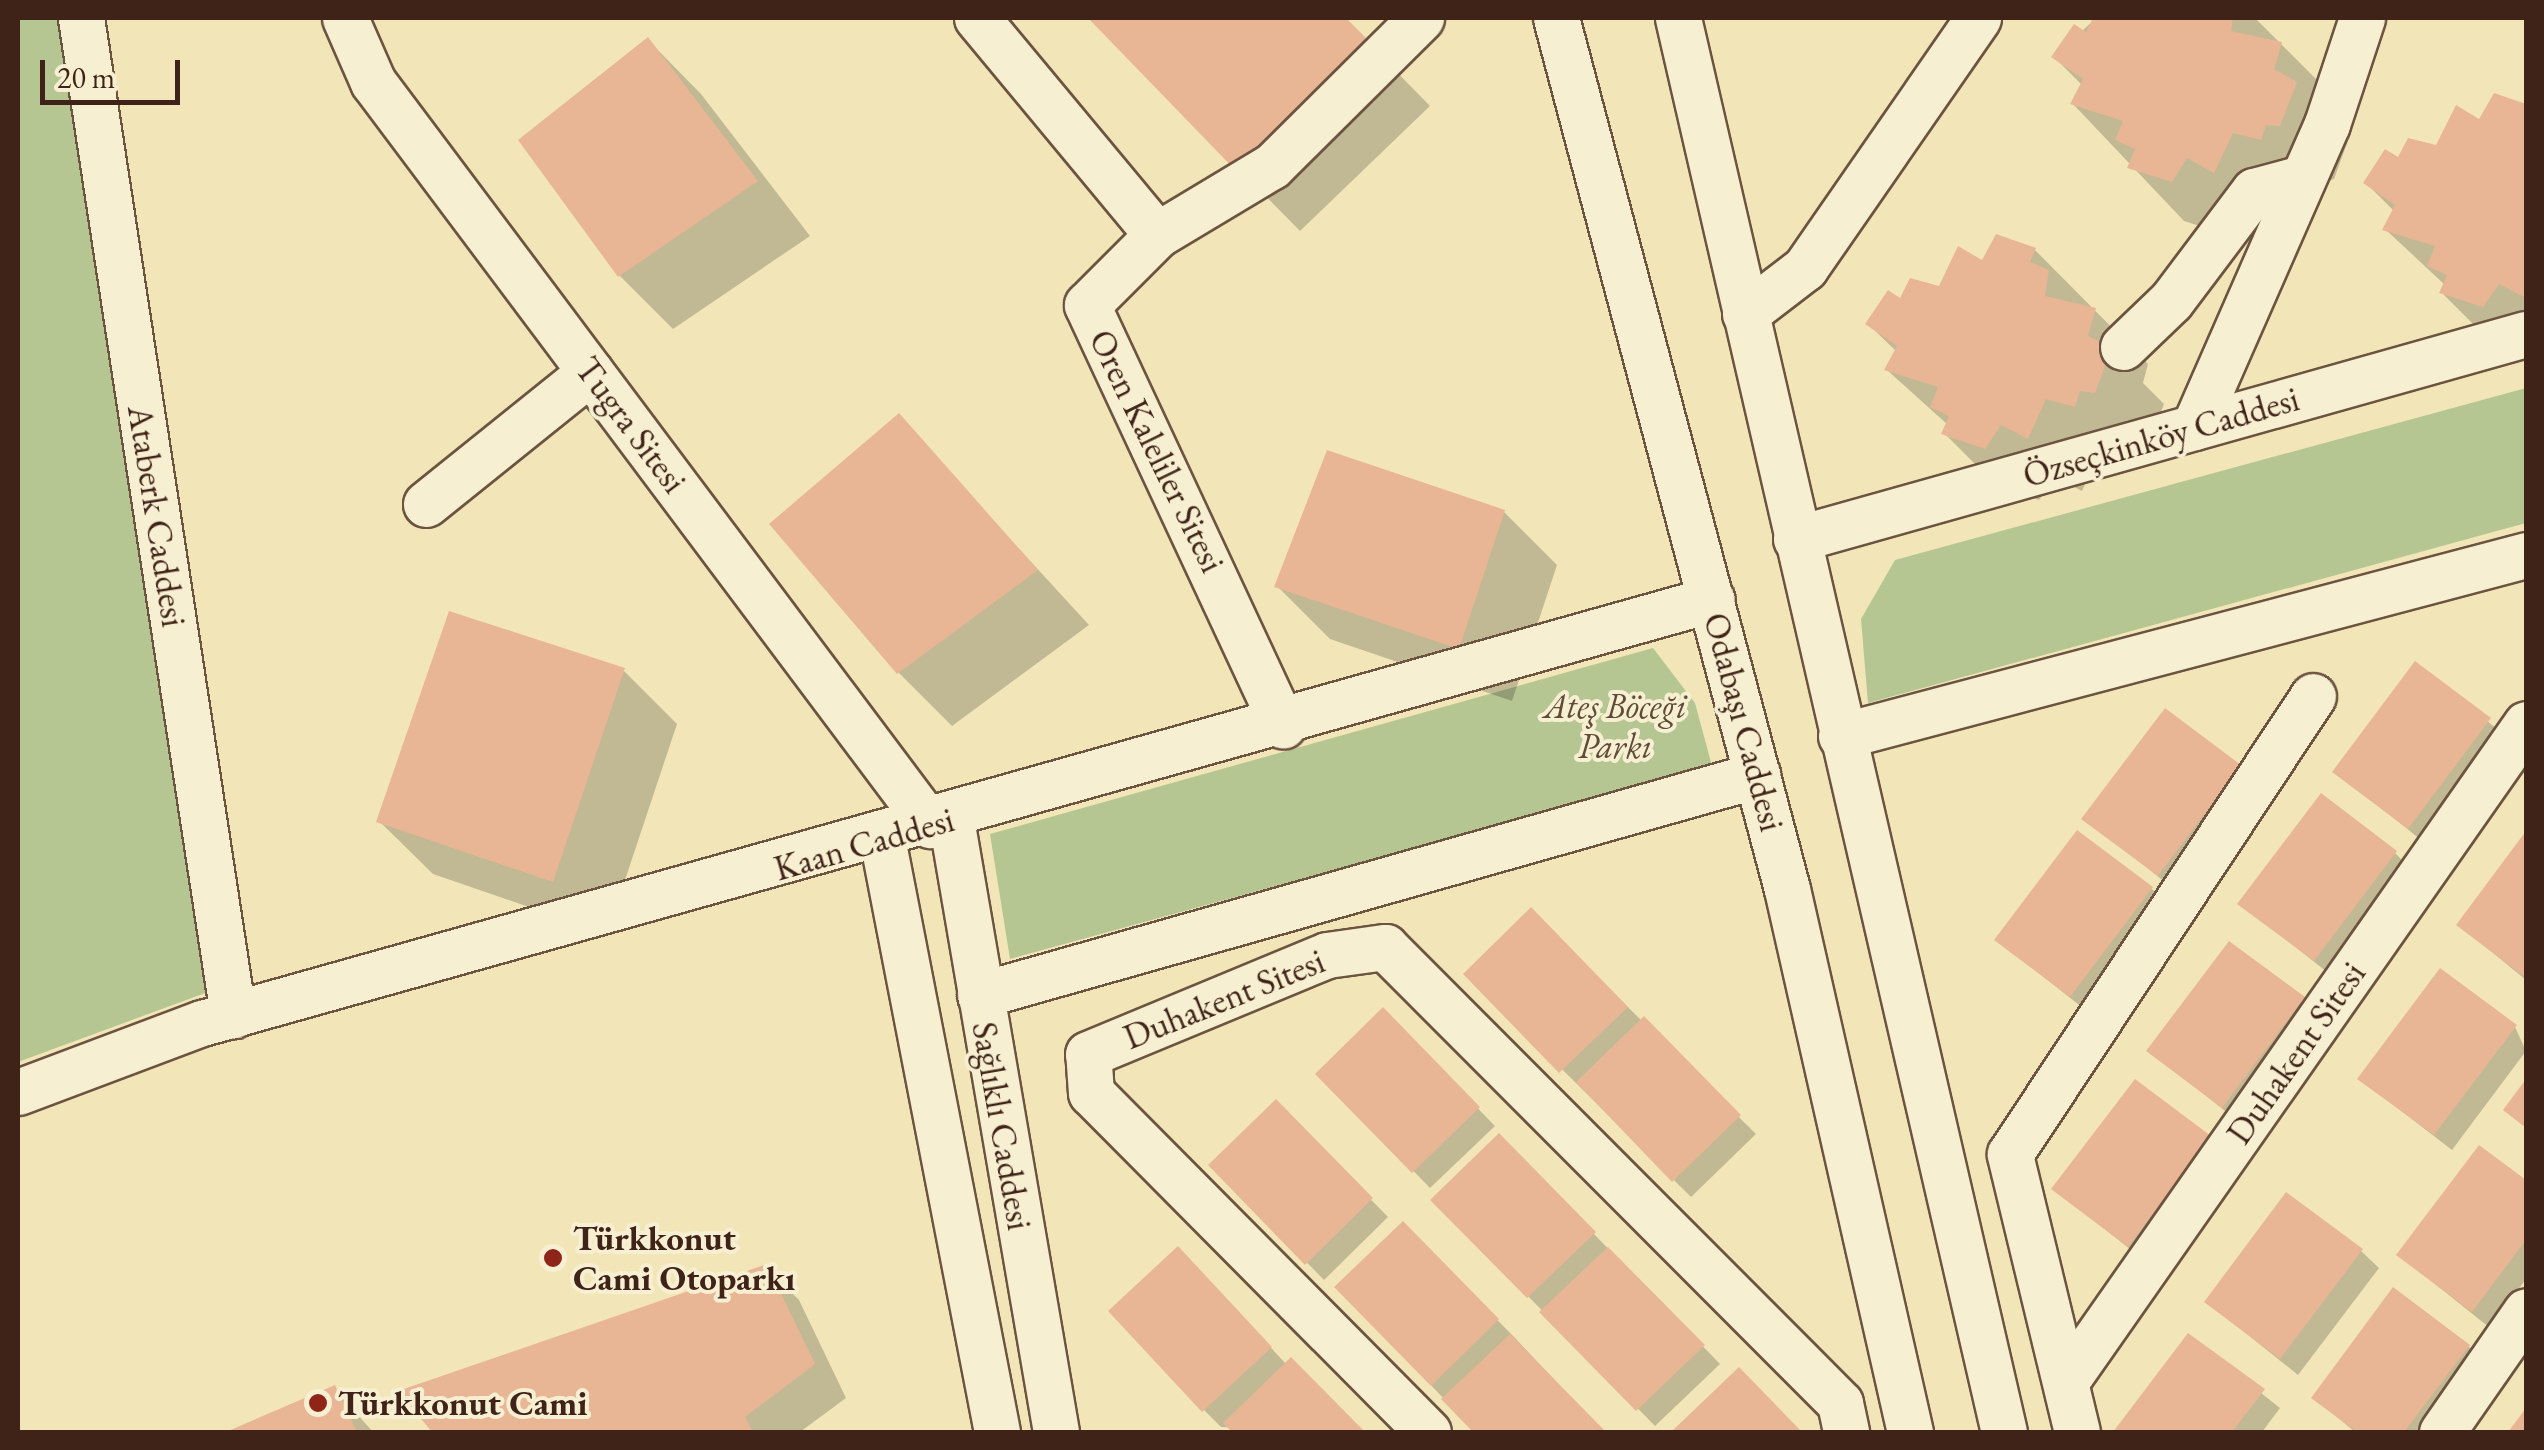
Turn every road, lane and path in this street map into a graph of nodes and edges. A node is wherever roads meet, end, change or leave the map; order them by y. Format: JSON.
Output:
{"nodes":[{"id":1,"x":81,"y":18,"type":"edge"},
{"id":2,"x":346,"y":18,"type":"edge"},
{"id":3,"x":977,"y":18,"type":"edge"},
{"id":4,"x":1421,"y":18,"type":"edge"},
{"id":5,"x":1556,"y":18,"type":"edge"},
{"id":6,"x":1678,"y":18,"type":"edge"},
{"id":7,"x":1978,"y":18,"type":"edge"},
{"id":8,"x":2362,"y":18,"type":"edge"},
{"id":9,"x":2302,"y":178,"type":"junction"},
{"id":10,"x":1157,"y":235,"type":"junction"},
{"id":11,"x":1746,"y":314,"type":"junction"},
{"id":12,"x":2526,"y":334,"type":"edge"},
{"id":13,"x":2122,"y":347,"type":"dead end"},
{"id":14,"x":590,"y":372,"type":"junction"},
{"id":15,"x":2194,"y":428,"type":"junction"},
{"id":16,"x":426,"y":504,"type":"dead end"},
{"id":17,"x":1796,"y":539,"type":"junction"},
{"id":18,"x":2526,"y":555,"type":"edge"},
{"id":19,"x":1712,"y":599,"type":"junction"},
{"id":20,"x":2313,"y":696,"type":"dead end"},
{"id":21,"x":2526,"y":724,"type":"edge"},
{"id":22,"x":1283,"y":726,"type":"junction"},
{"id":23,"x":1841,"y":736,"type":"junction"},
{"id":24,"x":1758,"y":775,"type":"junction"},
{"id":25,"x":941,"y":822,"type":"junction"},
{"id":26,"x":882,"y":838,"type":"junction"},
{"id":27,"x":980,"y":995,"type":"junction"},
{"id":28,"x":233,"y":1015,"type":"junction"},
{"id":29,"x":18,"y":1092,"type":"edge"},
{"id":30,"x":2526,"y":1310,"type":"edge"},
{"id":31,"x":2066,"y":1382,"type":"junction"},
{"id":32,"x":998,"y":1432,"type":"edge"},
{"id":33,"x":1056,"y":1432,"type":"edge"},
{"id":34,"x":1428,"y":1432,"type":"edge"},
{"id":35,"x":1846,"y":1432,"type":"edge"},
{"id":36,"x":1910,"y":1432,"type":"edge"},
{"id":37,"x":2004,"y":1432,"type":"edge"},
{"id":38,"x":2077,"y":1432,"type":"edge"},
{"id":39,"x":2442,"y":1432,"type":"edge"}],
"edges":[{"from":1,"to":28,"type":"street","name":"Ataberk Caddesi"},
{"from":2,"to":14,"type":"street","name":"Tugra Sitesi"},
{"from":3,"to":10,"type":"street"},
{"from":4,"to":10,"type":"street"},
{"from":5,"to":19,"type":"street","name":"Odabaşı Caddesi"},
{"from":6,"to":11,"type":"street"},
{"from":7,"to":11,"type":"street"},
{"from":8,"to":9,"type":"street"},
{"from":9,"to":13,"type":"street"},
{"from":9,"to":15,"type":"street"},
{"from":10,"to":22,"type":"street","name":"Oren Kaleliler Sitesi"},
{"from":11,"to":17,"type":"street"},
{"from":12,"to":15,"type":"street","name":"Özseçkinköy Caddesi"},
{"from":14,"to":16,"type":"street"},
{"from":14,"to":25,"type":"street","name":"Tugra Sitesi"},
{"from":15,"to":17,"type":"street","name":"Özseçkinköy Caddesi"},
{"from":17,"to":23,"type":"street"},
{"from":18,"to":23,"type":"street"},
{"from":19,"to":22,"type":"street","name":"Kaan Caddesi"},
{"from":19,"to":24,"type":"street","name":"Odabaşı Caddesi"},
{"from":20,"to":31,"type":"street"},
{"from":21,"to":31,"type":"street","name":"Duhakent Sitesi"},
{"from":22,"to":25,"type":"street","name":"Kaan Caddesi"},
{"from":23,"to":37,"type":"street"},
{"from":24,"to":27,"type":"street"},
{"from":24,"to":36,"type":"street","name":"Odabaşı Caddesi"},
{"from":25,"to":26,"type":"street","name":"Kaan Caddesi"},
{"from":25,"to":27,"type":"street","name":"Sağlıklı Caddesi"},
{"from":26,"to":28,"type":"street","name":"Kaan Caddesi"},
{"from":26,"to":32,"type":"street","name":"Sağlıklı Caddesi"},
{"from":27,"to":33,"type":"street","name":"Sağlıklı Caddesi"},
{"from":28,"to":29,"type":"street","name":"Kaan Caddesi"},
{"from":30,"to":39,"type":"street"},
{"from":31,"to":38,"type":"street"},
{"from":34,"to":35,"type":"street","name":"Duhakent Sitesi"}]}
